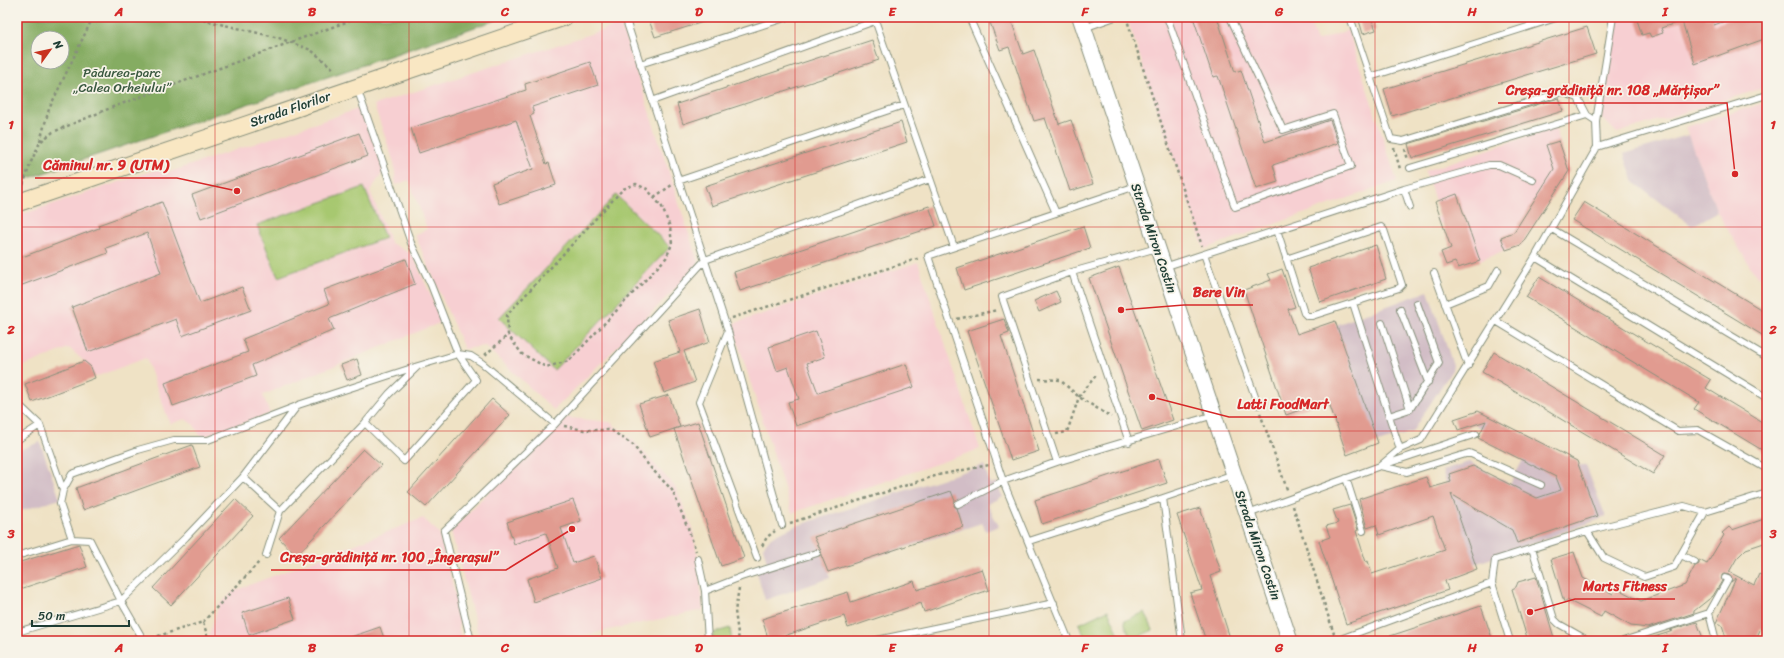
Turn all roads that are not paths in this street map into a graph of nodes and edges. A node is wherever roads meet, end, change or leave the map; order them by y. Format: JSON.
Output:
{"nodes":[{"id":1,"x":564,"y":17,"type":"edge"},
{"id":2,"x":625,"y":17,"type":"edge"},
{"id":3,"x":788,"y":17,"type":"edge"},
{"id":4,"x":969,"y":17,"type":"edge"},
{"id":5,"x":1115,"y":17,"type":"edge"},
{"id":6,"x":1167,"y":17,"type":"edge"},
{"id":7,"x":1230,"y":17,"type":"edge"},
{"id":8,"x":1350,"y":17,"type":"edge"},
{"id":9,"x":1559,"y":17,"type":"edge"},
{"id":10,"x":1613,"y":17,"type":"edge"},
{"id":11,"x":874,"y":19,"type":"edge"},
{"id":12,"x":1082,"y":22,"type":"edge"},
{"id":13,"x":640,"y":64,"type":"junction"},
{"id":14,"x":1370,"y":77,"type":"junction"},
{"id":15,"x":356,"y":87,"type":"junction"},
{"id":16,"x":1767,"y":95,"type":"edge"},
{"id":17,"x":652,"y":101,"type":"junction"},
{"id":18,"x":904,"y":105,"type":"junction"},
{"id":19,"x":1587,"y":115,"type":"junction"},
{"id":20,"x":1596,"y":122,"type":"junction"},
{"id":21,"x":1597,"y":147,"type":"junction"},
{"id":22,"x":1410,"y":168,"type":"road end"},
{"id":23,"x":930,"y":179,"type":"junction"},
{"id":24,"x":1533,"y":180,"type":"dead end"},
{"id":25,"x":678,"y":181,"type":"junction"},
{"id":26,"x":1137,"y":186,"type":"junction"},
{"id":27,"x":1404,"y":188,"type":"junction"},
{"id":28,"x":17,"y":203,"type":"edge"},
{"id":29,"x":1410,"y":207,"type":"dead end"},
{"id":30,"x":1056,"y":213,"type":"junction"},
{"id":31,"x":1552,"y":229,"type":"junction"},
{"id":32,"x":1276,"y":230,"type":"junction"},
{"id":33,"x":954,"y":247,"type":"junction"},
{"id":34,"x":1157,"y":248,"type":"junction"},
{"id":35,"x":1204,"y":254,"type":"junction"},
{"id":36,"x":1535,"y":257,"type":"junction"},
{"id":37,"x":1286,"y":259,"type":"junction"},
{"id":38,"x":704,"y":260,"type":"junction"},
{"id":39,"x":1164,"y":267,"type":"junction"},
{"id":40,"x":1498,"y":270,"type":"dead end"},
{"id":41,"x":1072,"y":272,"type":"junction"},
{"id":42,"x":1434,"y":273,"type":"dead end"},
{"id":43,"x":1353,"y":303,"type":"junction"},
{"id":44,"x":1417,"y":303,"type":"dead end"},
{"id":45,"x":1445,"y":304,"type":"junction"},
{"id":46,"x":1400,"y":309,"type":"dead end"},
{"id":47,"x":1496,"y":321,"type":"junction"},
{"id":48,"x":1382,"y":323,"type":"dead end"},
{"id":49,"x":728,"y":331,"type":"junction"},
{"id":50,"x":458,"y":354,"type":"junction"},
{"id":51,"x":1767,"y":357,"type":"edge"},
{"id":52,"x":418,"y":366,"type":"junction"},
{"id":53,"x":1468,"y":366,"type":"junction"},
{"id":54,"x":1428,"y":382,"type":"junction"},
{"id":55,"x":1767,"y":398,"type":"edge"},
{"id":56,"x":17,"y":403,"type":"edge"},
{"id":57,"x":298,"y":405,"type":"junction"},
{"id":58,"x":1258,"y":405,"type":"road end"},
{"id":59,"x":1410,"y":409,"type":"junction"},
{"id":60,"x":1214,"y":415,"type":"junction"},
{"id":61,"x":1389,"y":416,"type":"junction"},
{"id":62,"x":365,"y":423,"type":"junction"},
{"id":63,"x":555,"y":424,"type":"junction"},
{"id":64,"x":40,"y":425,"type":"junction"},
{"id":65,"x":1476,"y":434,"type":"dead end"},
{"id":66,"x":17,"y":440,"type":"edge"},
{"id":67,"x":1129,"y":442,"type":"junction"},
{"id":68,"x":1400,"y":449,"type":"junction"},
{"id":69,"x":1057,"y":462,"type":"junction"},
{"id":70,"x":1380,"y":466,"type":"junction"},
{"id":71,"x":1767,"y":469,"type":"edge"},
{"id":72,"x":1234,"y":474,"type":"junction"},
{"id":73,"x":243,"y":477,"type":"junction"},
{"id":74,"x":1346,"y":478,"type":"junction"},
{"id":75,"x":1004,"y":481,"type":"junction"},
{"id":76,"x":1541,"y":485,"type":"dead end"},
{"id":77,"x":63,"y":490,"type":"junction"},
{"id":78,"x":1767,"y":493,"type":"edge"},
{"id":79,"x":1162,"y":498,"type":"junction"},
{"id":80,"x":958,"y":504,"type":"dead end"},
{"id":81,"x":280,"y":511,"type":"junction"},
{"id":82,"x":1705,"y":512,"type":"junction"},
{"id":83,"x":1248,"y":514,"type":"junction"},
{"id":84,"x":782,"y":525,"type":"road end"},
{"id":85,"x":1363,"y":531,"type":"dead end"},
{"id":86,"x":1586,"y":531,"type":"junction"},
{"id":87,"x":72,"y":538,"type":"junction"},
{"id":88,"x":1029,"y":541,"type":"junction"},
{"id":89,"x":1532,"y":548,"type":"junction"},
{"id":90,"x":817,"y":553,"type":"dead end"},
{"id":91,"x":266,"y":555,"type":"road end"},
{"id":92,"x":1681,"y":555,"type":"junction"},
{"id":93,"x":17,"y":556,"type":"edge"},
{"id":94,"x":757,"y":558,"type":"dead end"},
{"id":95,"x":698,"y":559,"type":"road end"},
{"id":96,"x":1695,"y":562,"type":"dead end"},
{"id":97,"x":1725,"y":578,"type":"dead end"},
{"id":98,"x":1492,"y":583,"type":"junction"},
{"id":99,"x":705,"y":591,"type":"junction"},
{"id":100,"x":121,"y":600,"type":"junction"},
{"id":101,"x":1054,"y":603,"type":"junction"},
{"id":102,"x":1709,"y":614,"type":"junction"},
{"id":103,"x":17,"y":632,"type":"edge"},
{"id":104,"x":1343,"y":638,"type":"dead end"},
{"id":105,"x":144,"y":641,"type":"edge"},
{"id":106,"x":471,"y":641,"type":"edge"},
{"id":107,"x":708,"y":641,"type":"edge"},
{"id":108,"x":872,"y":641,"type":"edge"},
{"id":109,"x":1069,"y":641,"type":"edge"},
{"id":110,"x":1182,"y":641,"type":"edge"},
{"id":111,"x":1290,"y":641,"type":"edge"},
{"id":112,"x":1510,"y":641,"type":"edge"},
{"id":113,"x":1589,"y":641,"type":"edge"},
{"id":114,"x":1623,"y":641,"type":"edge"},
{"id":115,"x":1716,"y":641,"type":"edge"}],
"edges":[{"from":1,"to":15,"type":"main road","name":"Strada Florilor"},
{"from":2,"to":13,"type":"lane"},
{"from":3,"to":13,"type":"lane"},
{"from":4,"to":30,"type":"lane"},
{"from":5,"to":12,"type":"lane"},
{"from":6,"to":7,"type":"lane"},
{"from":8,"to":14,"type":"lane"},
{"from":9,"to":14,"type":"lane"},
{"from":10,"to":20,"type":"lane"},
{"from":11,"to":17,"type":"lane"},
{"from":11,"to":18,"type":"lane"},
{"from":12,"to":26,"type":"street","name":"Strada Miron Costin"},
{"from":13,"to":17,"type":"lane"},
{"from":14,"to":19,"type":"lane"},
{"from":15,"to":28,"type":"main road","name":"Strada Florilor"},
{"from":15,"to":50,"type":"lane"},
{"from":16,"to":21,"type":"lane"},
{"from":17,"to":25,"type":"lane"},
{"from":18,"to":23,"type":"lane"},
{"from":18,"to":25,"type":"lane"},
{"from":19,"to":20,"type":"lane"},
{"from":19,"to":22,"type":"lane"},
{"from":20,"to":21,"type":"lane"},
{"from":21,"to":31,"type":"lane"},
{"from":23,"to":33,"type":"lane"},
{"from":23,"to":38,"type":"lane"},
{"from":24,"to":27,"type":"lane"},
{"from":25,"to":38,"type":"lane"},
{"from":26,"to":30,"type":"lane"},
{"from":26,"to":34,"type":"street","name":"Strada Miron Costin"},
{"from":27,"to":29,"type":"lane"},
{"from":27,"to":32,"type":"lane"},
{"from":30,"to":33,"type":"lane"},
{"from":31,"to":36,"type":"lane"},
{"from":31,"to":51,"type":"lane"},
{"from":32,"to":35,"type":"lane"},
{"from":32,"to":37,"type":"lane"},
{"from":33,"to":75,"type":"lane"},
{"from":34,"to":39,"type":"street","name":"Strada Miron Costin"},
{"from":34,"to":41,"type":"lane"},
{"from":35,"to":39,"type":"lane"},
{"from":35,"to":58,"type":"lane"},
{"from":36,"to":47,"type":"lane"},
{"from":36,"to":55,"type":"lane"},
{"from":37,"to":43,"type":"lane"},
{"from":37,"to":43,"type":"lane"},
{"from":38,"to":49,"type":"lane"},
{"from":38,"to":63,"type":"lane"},
{"from":39,"to":60,"type":"street","name":"Strada Miron Costin"},
{"from":40,"to":45,"type":"lane"},
{"from":41,"to":67,"type":"lane"},
{"from":41,"to":69,"type":"lane"},
{"from":42,"to":45,"type":"lane"},
{"from":43,"to":61,"type":"lane"},
{"from":44,"to":54,"type":"lane"},
{"from":45,"to":53,"type":"lane"},
{"from":46,"to":54,"type":"lane"},
{"from":47,"to":53,"type":"lane"},
{"from":47,"to":71,"type":"lane"},
{"from":48,"to":59,"type":"lane"},
{"from":49,"to":84,"type":"lane"},
{"from":49,"to":94,"type":"lane"},
{"from":50,"to":52,"type":"lane"},
{"from":50,"to":62,"type":"lane"},
{"from":50,"to":63,"type":"lane"},
{"from":52,"to":57,"type":"lane"},
{"from":52,"to":62,"type":"lane"},
{"from":53,"to":68,"type":"lane"},
{"from":54,"to":59,"type":"lane"},
{"from":56,"to":64,"type":"lane"},
{"from":57,"to":73,"type":"lane"},
{"from":57,"to":77,"type":"lane"},
{"from":59,"to":61,"type":"lane"},
{"from":60,"to":67,"type":"lane"},
{"from":60,"to":72,"type":"street","name":"Strada Miron Costin"},
{"from":61,"to":68,"type":"lane"},
{"from":62,"to":81,"type":"lane"},
{"from":63,"to":106,"type":"lane"},
{"from":64,"to":66,"type":"lane"},
{"from":64,"to":77,"type":"lane"},
{"from":65,"to":70,"type":"lane"},
{"from":67,"to":69,"type":"lane"},
{"from":68,"to":70,"type":"lane"},
{"from":69,"to":75,"type":"lane"},
{"from":70,"to":74,"type":"lane"},
{"from":70,"to":76,"type":"lane"},
{"from":72,"to":79,"type":"lane"},
{"from":72,"to":83,"type":"street","name":"Strada Miron Costin"},
{"from":73,"to":81,"type":"lane"},
{"from":73,"to":100,"type":"lane"},
{"from":74,"to":83,"type":"lane"},
{"from":74,"to":85,"type":"lane"},
{"from":75,"to":80,"type":"lane"},
{"from":75,"to":88,"type":"lane"},
{"from":77,"to":87,"type":"lane"},
{"from":78,"to":82,"type":"lane"},
{"from":79,"to":88,"type":"lane"},
{"from":79,"to":110,"type":"lane"},
{"from":81,"to":91,"type":"lane"},
{"from":82,"to":86,"type":"lane"},
{"from":82,"to":92,"type":"lane"},
{"from":83,"to":111,"type":"street","name":"Strada Miron Costin"},
{"from":86,"to":89,"type":"lane"},
{"from":86,"to":92,"type":"lane"},
{"from":87,"to":93,"type":"lane"},
{"from":87,"to":100,"type":"lane"},
{"from":88,"to":101,"type":"lane"},
{"from":89,"to":98,"type":"lane"},
{"from":89,"to":113,"type":"lane"},
{"from":90,"to":99,"type":"lane"},
{"from":92,"to":96,"type":"lane"},
{"from":95,"to":99,"type":"lane"},
{"from":97,"to":102,"type":"lane"},
{"from":98,"to":104,"type":"lane"},
{"from":98,"to":112,"type":"lane"},
{"from":99,"to":107,"type":"lane"},
{"from":100,"to":103,"type":"lane"},
{"from":100,"to":105,"type":"lane"},
{"from":101,"to":108,"type":"lane"},
{"from":101,"to":109,"type":"lane"},
{"from":102,"to":114,"type":"lane"},
{"from":102,"to":115,"type":"lane"}]}
